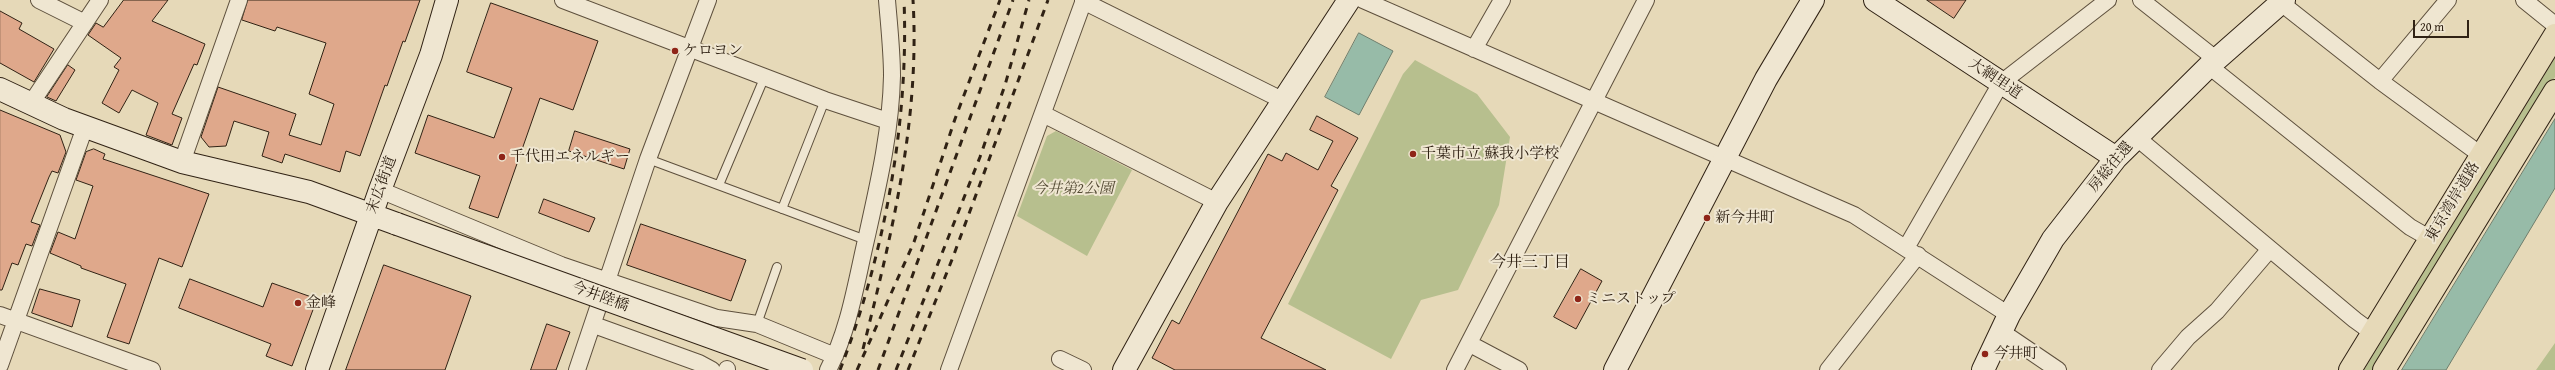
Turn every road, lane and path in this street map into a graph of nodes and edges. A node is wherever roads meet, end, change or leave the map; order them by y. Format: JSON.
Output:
{"nodes":[{"id":1,"x":39,"y":0,"type":"edge"},
{"id":2,"x":100,"y":0,"type":"edge"},
{"id":3,"x":239,"y":0,"type":"edge"},
{"id":4,"x":447,"y":0,"type":"edge"},
{"id":5,"x":708,"y":0,"type":"edge"},
{"id":6,"x":887,"y":0,"type":"edge"},
{"id":7,"x":1349,"y":0,"type":"edge"},
{"id":8,"x":1363,"y":0,"type":"edge"},
{"id":9,"x":1502,"y":0,"type":"edge"},
{"id":10,"x":1646,"y":0,"type":"edge"},
{"id":11,"x":1813,"y":0,"type":"edge"},
{"id":12,"x":1875,"y":0,"type":"edge"},
{"id":13,"x":2108,"y":0,"type":"edge"},
{"id":14,"x":2141,"y":0,"type":"edge"},
{"id":15,"x":2448,"y":0,"type":"edge"},
{"id":16,"x":2524,"y":0,"type":"edge"},
{"id":17,"x":570,"y":1,"type":"edge"},
{"id":18,"x":1084,"y":1,"type":"edge"},
{"id":19,"x":2282,"y":2,"type":"edge"},
{"id":20,"x":85,"y":23,"type":"junction"},
{"id":21,"x":2555,"y":25,"type":"edge"},
{"id":22,"x":2555,"y":35,"type":"edge"},
{"id":23,"x":690,"y":48,"type":"junction"},
{"id":24,"x":1474,"y":49,"type":"junction"},
{"id":25,"x":2213,"y":63,"type":"junction"},
{"id":26,"x":765,"y":76,"type":"junction"},
{"id":27,"x":2380,"y":81,"type":"junction"},
{"id":28,"x":2001,"y":83,"type":"junction"},
{"id":29,"x":0,"y":89,"type":"edge"},
{"id":30,"x":2555,"y":91,"type":"edge"},
{"id":31,"x":825,"y":100,"type":"junction"},
{"id":32,"x":1284,"y":101,"type":"junction"},
{"id":33,"x":1593,"y":102,"type":"junction"},
{"id":34,"x":30,"y":105,"type":"junction"},
{"id":35,"x":1043,"y":114,"type":"junction"},
{"id":36,"x":888,"y":121,"type":"junction"},
{"id":37,"x":85,"y":127,"type":"junction"},
{"id":38,"x":2136,"y":137,"type":"junction"},
{"id":39,"x":2481,"y":155,"type":"junction"},
{"id":40,"x":1726,"y":158,"type":"junction"},
{"id":41,"x":2116,"y":158,"type":"junction"},
{"id":42,"x":648,"y":159,"type":"junction"},
{"id":43,"x":182,"y":162,"type":"junction"},
{"id":44,"x":719,"y":185,"type":"junction"},
{"id":45,"x":380,"y":190,"type":"junction"},
{"id":46,"x":1216,"y":202,"type":"junction"},
{"id":47,"x":782,"y":209,"type":"junction"},
{"id":48,"x":372,"y":215,"type":"junction"},
{"id":49,"x":2431,"y":239,"type":"junction"},
{"id":50,"x":866,"y":240,"type":"junction"},
{"id":51,"x":2270,"y":249,"type":"junction"},
{"id":52,"x":1912,"y":251,"type":"junction"},
{"id":53,"x":777,"y":267,"type":"dead end"},
{"id":54,"x":607,"y":282,"type":"junction"},
{"id":55,"x":0,"y":316,"type":"edge"},
{"id":56,"x":16,"y":321,"type":"junction"},
{"id":57,"x":2006,"y":323,"type":"junction"},
{"id":58,"x":594,"y":325,"type":"junction"},
{"id":59,"x":749,"y":327,"type":"junction"},
{"id":60,"x":2373,"y":333,"type":"junction"},
{"id":61,"x":1470,"y":344,"type":"junction"},
{"id":62,"x":835,"y":356,"type":"junction"},
{"id":63,"x":1060,"y":360,"type":"dead end"},
{"id":64,"x":0,"y":365,"type":"edge"},
{"id":65,"x":152,"y":370,"type":"edge"},
{"id":66,"x":317,"y":370,"type":"edge"},
{"id":67,"x":577,"y":370,"type":"edge"},
{"id":68,"x":722,"y":370,"type":"edge"},
{"id":69,"x":802,"y":370,"type":"edge"},
{"id":70,"x":828,"y":370,"type":"edge"},
{"id":71,"x":949,"y":370,"type":"edge"},
{"id":72,"x":1083,"y":370,"type":"edge"},
{"id":73,"x":1124,"y":370,"type":"edge"},
{"id":74,"x":1455,"y":370,"type":"edge"},
{"id":75,"x":1519,"y":370,"type":"edge"},
{"id":76,"x":1615,"y":370,"type":"edge"},
{"id":77,"x":1828,"y":370,"type":"edge"},
{"id":78,"x":1983,"y":370,"type":"edge"},
{"id":79,"x":2058,"y":370,"type":"edge"},
{"id":80,"x":2160,"y":370,"type":"edge"},
{"id":81,"x":2350,"y":370,"type":"edge"},
{"id":82,"x":2384,"y":370,"type":"edge"}],
"edges":[{"from":1,"to":20,"type":"street"},
{"from":2,"to":20,"type":"street"},
{"from":3,"to":43,"type":"street"},
{"from":4,"to":45,"type":"street","name":"末広街道"},
{"from":5,"to":23,"type":"street"},
{"from":6,"to":36,"type":"street"},
{"from":7,"to":32,"type":"street"},
{"from":8,"to":24,"type":"street"},
{"from":9,"to":24,"type":"street"},
{"from":10,"to":33,"type":"street"},
{"from":11,"to":40,"type":"street"},
{"from":12,"to":28,"type":"street","name":"大網里道"},
{"from":13,"to":28,"type":"street"},
{"from":14,"to":25,"type":"street"},
{"from":15,"to":27,"type":"street"},
{"from":16,"to":21,"type":"street"},
{"from":17,"to":23,"type":"street"},
{"from":18,"to":32,"type":"street"},
{"from":18,"to":35,"type":"street"},
{"from":19,"to":25,"type":"street","name":"房総往還"},
{"from":19,"to":27,"type":"street"},
{"from":20,"to":34,"type":"street"},
{"from":22,"to":39,"type":"highway","name":"東京湾岸道路"},
{"from":23,"to":26,"type":"street"},
{"from":23,"to":42,"type":"street"},
{"from":24,"to":33,"type":"street"},
{"from":25,"to":38,"type":"street","name":"房総往還"},
{"from":25,"to":49,"type":"street"},
{"from":26,"to":31,"type":"street"},
{"from":26,"to":44,"type":"lane"},
{"from":27,"to":39,"type":"street"},
{"from":28,"to":41,"type":"street","name":"大網里道"},
{"from":28,"to":52,"type":"street"},
{"from":29,"to":34,"type":"street","name":"今井陸橋"},
{"from":30,"to":82,"type":"highway","name":"東京湾岸道路"},
{"from":31,"to":36,"type":"street"},
{"from":31,"to":47,"type":"lane"},
{"from":32,"to":46,"type":"street"},
{"from":33,"to":40,"type":"street"},
{"from":33,"to":61,"type":"street"},
{"from":34,"to":37,"type":"street","name":"今井陸橋"},
{"from":35,"to":46,"type":"street"},
{"from":35,"to":71,"type":"street"},
{"from":36,"to":50,"type":"street"},
{"from":37,"to":43,"type":"street","name":"今井陸橋"},
{"from":37,"to":56,"type":"street"},
{"from":38,"to":41,"type":"street","name":"房総往還"},
{"from":38,"to":51,"type":"street"},
{"from":39,"to":49,"type":"highway","name":"東京湾岸道路"},
{"from":40,"to":52,"type":"street"},
{"from":40,"to":76,"type":"street"},
{"from":41,"to":57,"type":"street","name":"房総往還"},
{"from":42,"to":44,"type":"lane"},
{"from":42,"to":54,"type":"street"},
{"from":43,"to":48,"type":"street","name":"今井陸橋"},
{"from":44,"to":47,"type":"lane"},
{"from":45,"to":48,"type":"street","name":"末広街道"},
{"from":45,"to":54,"type":"street"},
{"from":46,"to":73,"type":"street"},
{"from":47,"to":50,"type":"lane"},
{"from":48,"to":66,"type":"street","name":"末広街道"},
{"from":48,"to":69,"type":"street","name":"今井陸橋","bridge":true},
{"from":49,"to":60,"type":"highway","name":"東京湾岸道路"},
{"from":50,"to":62,"type":"street"},
{"from":51,"to":60,"type":"street"},
{"from":51,"to":80,"type":"street"},
{"from":52,"to":57,"type":"street"},
{"from":52,"to":77,"type":"street"},
{"from":53,"to":59,"type":"lane"},
{"from":54,"to":58,"type":"street"},
{"from":54,"to":59,"type":"street"},
{"from":55,"to":56,"type":"street"},
{"from":56,"to":64,"type":"street"},
{"from":56,"to":65,"type":"street"},
{"from":57,"to":78,"type":"street","name":"房総往還"},
{"from":57,"to":79,"type":"street"},
{"from":58,"to":67,"type":"street"},
{"from":58,"to":68,"type":"street"},
{"from":59,"to":62,"type":"street"},
{"from":60,"to":81,"type":"highway","name":"東京湾岸道路"},
{"from":61,"to":74,"type":"street"},
{"from":61,"to":75,"type":"street"},
{"from":62,"to":70,"type":"street"},
{"from":63,"to":72,"type":"street"}]}
